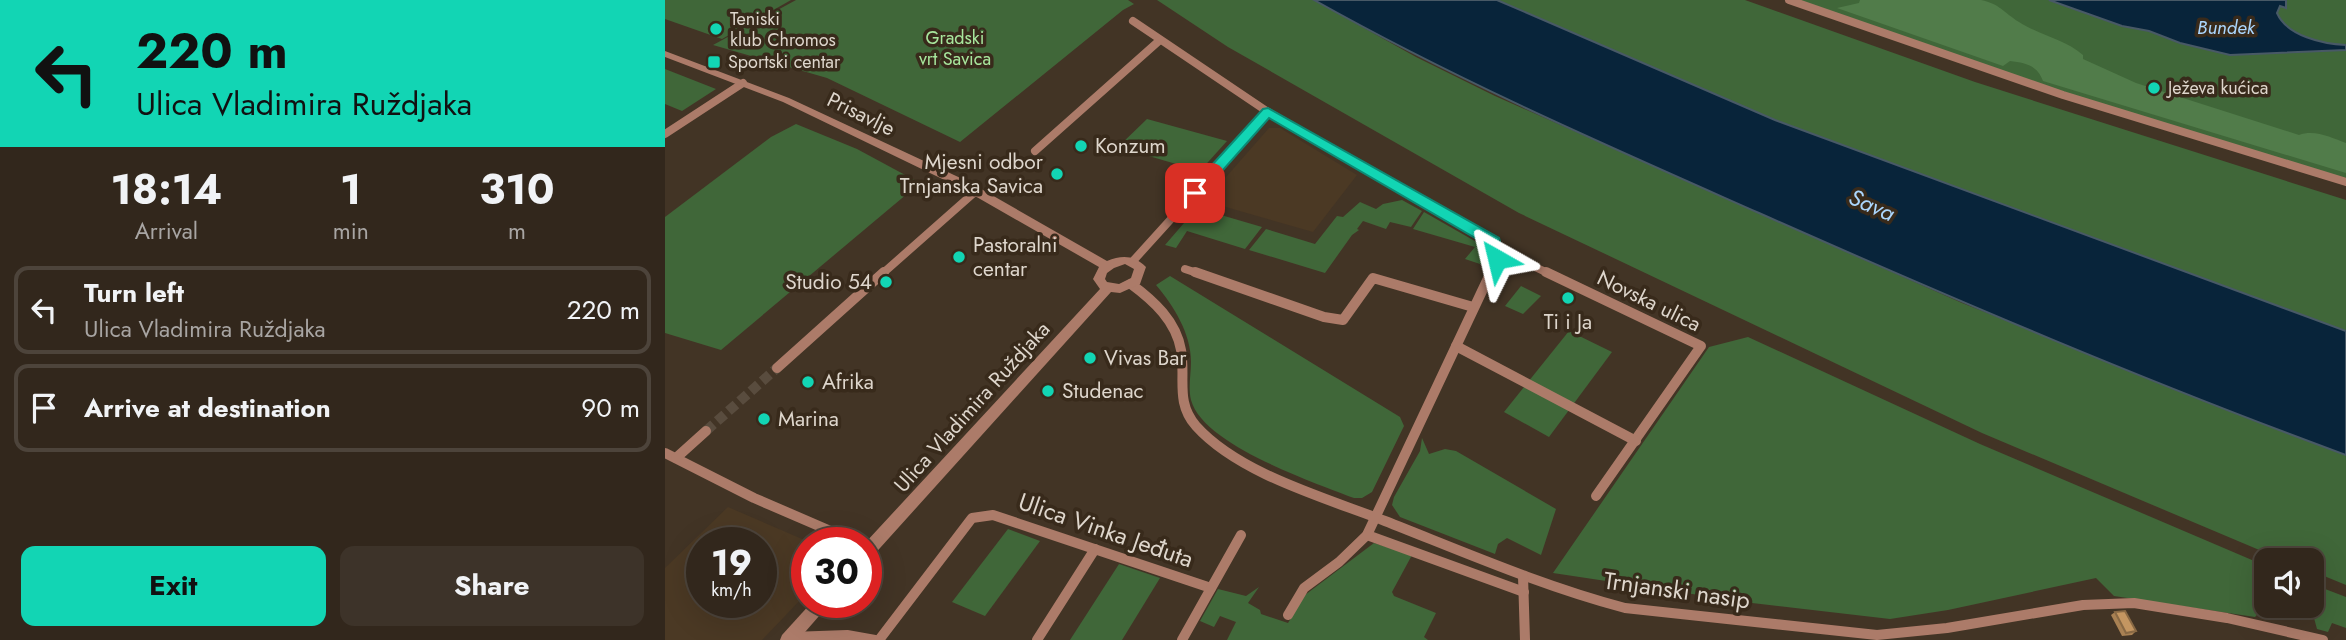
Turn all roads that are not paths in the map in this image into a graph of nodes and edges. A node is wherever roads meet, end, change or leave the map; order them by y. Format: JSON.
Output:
{"nodes":[{"id":1,"x":1789,"y":0,"type":"edge"},
{"id":2,"x":1133,"y":21,"type":"dead end"},
{"id":3,"x":1160,"y":40,"type":"junction"},
{"id":4,"x":665,"y":54,"type":"edge"},
{"id":5,"x":743,"y":83,"type":"junction"},
{"id":6,"x":1268,"y":112,"type":"junction"},
{"id":7,"x":665,"y":134,"type":"edge"},
{"id":8,"x":1035,"y":151,"type":"dead end"},
{"id":9,"x":2346,"y":182,"type":"edge"},
{"id":10,"x":976,"y":191,"type":"junction"},
{"id":11,"x":1518,"y":259,"type":"dead end"},
{"id":12,"x":1133,"y":261,"type":"junction"},
{"id":13,"x":1107,"y":266,"type":"junction"},
{"id":14,"x":1185,"y":269,"type":"dead end"},
{"id":15,"x":1131,"y":285,"type":"junction"},
{"id":16,"x":1108,"y":288,"type":"junction"},
{"id":17,"x":1473,"y":307,"type":"junction"},
{"id":18,"x":1456,"y":346,"type":"junction"},
{"id":19,"x":777,"y":368,"type":"tunnel mouth"},
{"id":20,"x":706,"y":431,"type":"tunnel mouth"},
{"id":21,"x":1636,"y":441,"type":"junction"},
{"id":22,"x":671,"y":456,"type":"edge"},
{"id":23,"x":1597,"y":496,"type":"dead end"},
{"id":24,"x":1376,"y":517,"type":"junction"},
{"id":25,"x":821,"y":527,"type":"edge"},
{"id":26,"x":882,"y":535,"type":"edge"},
{"id":27,"x":1241,"y":535,"type":"dead end"},
{"id":28,"x":1367,"y":535,"type":"junction"},
{"id":29,"x":1095,"y":549,"type":"junction"},
{"id":30,"x":1523,"y":576,"type":"junction"},
{"id":31,"x":1211,"y":588,"type":"junction"},
{"id":32,"x":1524,"y":592,"type":"junction"},
{"id":33,"x":1288,"y":615,"type":"dead end"},
{"id":34,"x":807,"y":618,"type":"edge"},
{"id":35,"x":789,"y":638,"type":"edge"},
{"id":36,"x":1904,"y":638,"type":"edge"},
{"id":37,"x":877,"y":640,"type":"edge"},
{"id":38,"x":1037,"y":640,"type":"edge"},
{"id":39,"x":1182,"y":640,"type":"edge"},
{"id":40,"x":1525,"y":640,"type":"edge"},
{"id":41,"x":2323,"y":640,"type":"edge"}],
"edges":[{"from":1,"to":9,"type":"street"},
{"from":2,"to":3,"type":"street"},
{"from":3,"to":6,"type":"street"},
{"from":3,"to":8,"type":"street"},
{"from":4,"to":5,"type":"street","name":"Prisavlje"},
{"from":5,"to":7,"type":"street"},
{"from":5,"to":10,"type":"street","name":"Prisavlje"},
{"from":6,"to":12,"type":"street"},
{"from":6,"to":17,"type":"street"},
{"from":10,"to":13,"type":"street","name":"Prisavlje"},
{"from":10,"to":19,"type":"street"},
{"from":11,"to":21,"type":"street","name":"Novska ulica"},
{"from":12,"to":13,"type":"street"},
{"from":12,"to":15,"type":"street"},
{"from":13,"to":16,"type":"street"},
{"from":14,"to":17,"type":"street"},
{"from":15,"to":16,"type":"street"},
{"from":15,"to":24,"type":"street","name":"Trnjanski nasip"},
{"from":16,"to":26,"type":"street","name":"Ulica Vladimira Ruždjaka"},
{"from":17,"to":18,"type":"street"},
{"from":18,"to":21,"type":"street"},
{"from":18,"to":24,"type":"street"},
{"from":20,"to":22,"type":"street"},
{"from":21,"to":23,"type":"street","name":"Novska ulica"},
{"from":22,"to":25,"type":"street"},
{"from":24,"to":28,"type":"street"},
{"from":24,"to":30,"type":"street","name":"Trnjanski nasip"},
{"from":27,"to":31,"type":"street","name":"Ulica Vinka Jeđuta"},
{"from":28,"to":32,"type":"street"},
{"from":28,"to":33,"type":"street"},
{"from":29,"to":31,"type":"street","name":"Ulica Vinka Jeđuta"},
{"from":29,"to":37,"type":"street","name":"Ulica Vinka Jeđuta"},
{"from":29,"to":38,"type":"street"},
{"from":30,"to":32,"type":"street"},
{"from":30,"to":36,"type":"street","name":"Trnjanski nasip"},
{"from":31,"to":39,"type":"street","name":"Ulica Vinka Jeđuta"},
{"from":32,"to":40,"type":"street"},
{"from":34,"to":35,"type":"street"},
{"from":35,"to":37,"type":"street"},
{"from":36,"to":41,"type":"street","name":"Trnjanski nasip"}]}
